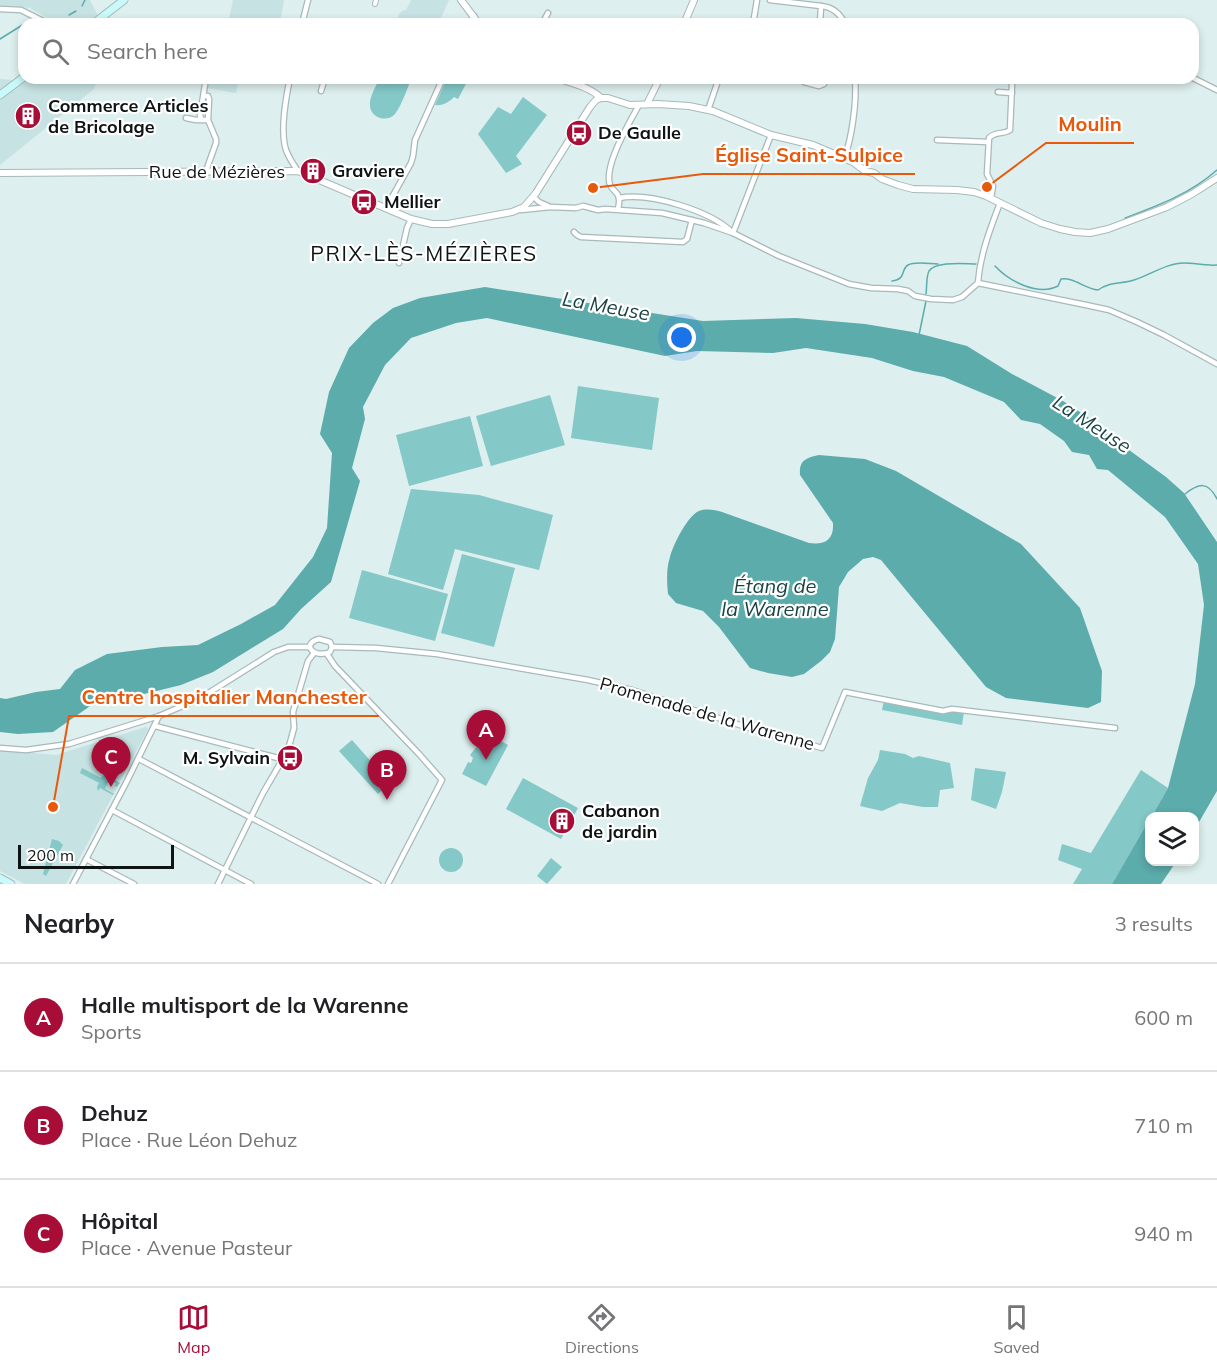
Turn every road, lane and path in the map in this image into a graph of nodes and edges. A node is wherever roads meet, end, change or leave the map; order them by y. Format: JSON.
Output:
{"nodes":[{"id":1,"x":124,"y":0,"type":"edge"},
{"id":2,"x":308,"y":0,"type":"edge"},
{"id":3,"x":461,"y":0,"type":"edge"},
{"id":4,"x":694,"y":0,"type":"edge"},
{"id":5,"x":757,"y":0,"type":"edge"},
{"id":6,"x":770,"y":0,"type":"edge"},
{"id":7,"x":794,"y":1,"type":"edge"},
{"id":8,"x":821,"y":6,"type":"junction"},
{"id":9,"x":0,"y":9,"type":"edge"},
{"id":10,"x":548,"y":13,"type":"dead end"},
{"id":11,"x":474,"y":16,"type":"edge"},
{"id":12,"x":37,"y":18,"type":"edge"},
{"id":13,"x":101,"y":18,"type":"edge"},
{"id":14,"x":304,"y":18,"type":"edge"},
{"id":15,"x":545,"y":18,"type":"edge"},
{"id":16,"x":686,"y":18,"type":"edge"},
{"id":17,"x":754,"y":18,"type":"edge"},
{"id":18,"x":820,"y":18,"type":"edge"},
{"id":19,"x":842,"y":18,"type":"edge"},
{"id":20,"x":1199,"y":81,"type":"edge"},
{"id":21,"x":18,"y":82,"type":"edge"},
{"id":22,"x":205,"y":84,"type":"edge"},
{"id":23,"x":289,"y":84,"type":"edge"},
{"id":24,"x":323,"y":84,"type":"edge"},
{"id":25,"x":440,"y":84,"type":"edge"},
{"id":26,"x":573,"y":84,"type":"edge"},
{"id":27,"x":657,"y":84,"type":"edge"},
{"id":28,"x":659,"y":84,"type":"edge"},
{"id":29,"x":717,"y":84,"type":"edge"},
{"id":30,"x":856,"y":84,"type":"edge"},
{"id":31,"x":1012,"y":84,"type":"dead end"},
{"id":32,"x":1217,"y":90,"type":"edge"},
{"id":33,"x":321,"y":91,"type":"dead end"},
{"id":34,"x":998,"y":92,"type":"dead end"},
{"id":35,"x":1011,"y":93,"type":"junction"},
{"id":36,"x":0,"y":95,"type":"edge"},
{"id":37,"x":601,"y":98,"type":"junction"},
{"id":38,"x":647,"y":104,"type":"junction"},
{"id":39,"x":658,"y":104,"type":"junction"},
{"id":40,"x":639,"y":105,"type":"junction"},
{"id":41,"x":708,"y":110,"type":"junction"},
{"id":42,"x":186,"y":117,"type":"dead end"},
{"id":43,"x":205,"y":120,"type":"junction"},
{"id":44,"x":771,"y":135,"type":"junction"},
{"id":45,"x":937,"y":140,"type":"dead end"},
{"id":46,"x":988,"y":141,"type":"junction"},
{"id":47,"x":844,"y":159,"type":"junction"},
{"id":48,"x":206,"y":171,"type":"junction"},
{"id":49,"x":298,"y":171,"type":"junction"},
{"id":50,"x":0,"y":173,"type":"edge"},
{"id":51,"x":1217,"y":178,"type":"edge"},
{"id":52,"x":620,"y":198,"type":"junction"},
{"id":53,"x":991,"y":198,"type":"junction"},
{"id":54,"x":531,"y":200,"type":"junction"},
{"id":55,"x":1000,"y":203,"type":"junction"},
{"id":56,"x":550,"y":207,"type":"junction"},
{"id":57,"x":386,"y":208,"type":"junction"},
{"id":58,"x":540,"y":208,"type":"junction"},
{"id":59,"x":618,"y":209,"type":"junction"},
{"id":60,"x":517,"y":211,"type":"junction"},
{"id":61,"x":411,"y":219,"type":"junction"},
{"id":62,"x":693,"y":220,"type":"junction"},
{"id":63,"x":574,"y":232,"type":"dead end"},
{"id":64,"x":733,"y":233,"type":"junction"},
{"id":65,"x":399,"y":263,"type":"dead end"},
{"id":66,"x":978,"y":283,"type":"junction"},
{"id":67,"x":1217,"y":364,"type":"edge"},
{"id":68,"x":332,"y":646,"type":"junction"},
{"id":69,"x":310,"y":647,"type":"junction"},
{"id":70,"x":314,"y":653,"type":"junction"},
{"id":71,"x":327,"y":654,"type":"junction"},
{"id":72,"x":159,"y":716,"type":"junction"},
{"id":73,"x":155,"y":726,"type":"junction"},
{"id":74,"x":1115,"y":728,"type":"dead end"},
{"id":75,"x":0,"y":748,"type":"edge"},
{"id":76,"x":284,"y":756,"type":"junction"},
{"id":77,"x":139,"y":759,"type":"junction"},
{"id":78,"x":112,"y":810,"type":"junction"},
{"id":79,"x":251,"y":818,"type":"junction"},
{"id":80,"x":86,"y":859,"type":"junction"},
{"id":81,"x":226,"y":870,"type":"junction"},
{"id":82,"x":0,"y":878,"type":"edge"},
{"id":83,"x":11,"y":884,"type":"edge"},
{"id":84,"x":73,"y":884,"type":"edge"},
{"id":85,"x":134,"y":884,"type":"edge"},
{"id":86,"x":218,"y":884,"type":"edge"},
{"id":87,"x":251,"y":884,"type":"edge"},
{"id":88,"x":378,"y":884,"type":"edge"},
{"id":89,"x":388,"y":884,"type":"edge"}],
"edges":[{"from":1,"to":13,"type":"main road"},
{"from":2,"to":14,"type":"street"},
{"from":3,"to":11,"type":"street"},
{"from":4,"to":16,"type":"street"},
{"from":5,"to":17,"type":"street"},
{"from":6,"to":7,"type":"street"},
{"from":7,"to":8,"type":"street"},
{"from":8,"to":18,"type":"street"},
{"from":8,"to":19,"type":"street"},
{"from":9,"to":12,"type":"street"},
{"from":10,"to":15,"type":"street"},
{"from":20,"to":32,"type":"street"},
{"from":21,"to":36,"type":"main road"},
{"from":22,"to":43,"type":"street"},
{"from":23,"to":49,"type":"street"},
{"from":24,"to":33,"type":"street"},
{"from":25,"to":57,"type":"street"},
{"from":26,"to":37,"type":"street"},
{"from":27,"to":38,"type":"street"},
{"from":28,"to":39,"type":"street"},
{"from":29,"to":41,"type":"street"},
{"from":30,"to":47,"type":"street"},
{"from":31,"to":35,"type":"street"},
{"from":34,"to":35,"type":"street"},
{"from":35,"to":46,"type":"street"},
{"from":37,"to":40,"type":"street"},
{"from":37,"to":54,"type":"street"},
{"from":38,"to":39,"type":"street"},
{"from":38,"to":40,"type":"street"},
{"from":39,"to":41,"type":"street"},
{"from":40,"to":52,"type":"street"},
{"from":41,"to":44,"type":"street"},
{"from":42,"to":43,"type":"street"},
{"from":43,"to":48,"type":"street"},
{"from":44,"to":47,"type":"street"},
{"from":44,"to":64,"type":"street"},
{"from":45,"to":46,"type":"street"},
{"from":46,"to":53,"type":"street"},
{"from":47,"to":53,"type":"street"},
{"from":48,"to":49,"type":"street","name":"Rue de Mézières"},
{"from":48,"to":50,"type":"street","name":"Rue de Mézières"},
{"from":49,"to":57,"type":"street","name":"Rue de Mézières"},
{"from":51,"to":55,"type":"street"},
{"from":52,"to":59,"type":"street"},
{"from":52,"to":64,"type":"street"},
{"from":53,"to":55,"type":"street"},
{"from":54,"to":56,"type":"street"},
{"from":54,"to":58,"type":"street"},
{"from":54,"to":60,"type":"street","name":"Rue de Mézières"},
{"from":55,"to":66,"type":"street"},
{"from":56,"to":58,"type":"street"},
{"from":56,"to":59,"type":"street"},
{"from":57,"to":61,"type":"street","name":"Rue de Mézières"},
{"from":58,"to":60,"type":"street"},
{"from":59,"to":62,"type":"street"},
{"from":60,"to":61,"type":"street","name":"Rue de Mézières"},
{"from":61,"to":65,"type":"street"},
{"from":62,"to":63,"type":"street"},
{"from":62,"to":64,"type":"street"},
{"from":64,"to":66,"type":"street"},
{"from":66,"to":67,"type":"street"},
{"from":68,"to":69,"type":"street"},
{"from":68,"to":71,"type":"street"},
{"from":68,"to":74,"type":"street","name":"Promenade de la Warenne"},
{"from":69,"to":70,"type":"street"},
{"from":69,"to":72,"type":"street"},
{"from":70,"to":71,"type":"street"},
{"from":70,"to":76,"type":"street"},
{"from":71,"to":89,"type":"street"},
{"from":72,"to":73,"type":"street"},
{"from":72,"to":75,"type":"street"},
{"from":73,"to":76,"type":"street"},
{"from":73,"to":77,"type":"street"},
{"from":76,"to":79,"type":"street"},
{"from":77,"to":78,"type":"street"},
{"from":77,"to":79,"type":"street"},
{"from":78,"to":80,"type":"street"},
{"from":78,"to":81,"type":"street"},
{"from":79,"to":81,"type":"street"},
{"from":79,"to":88,"type":"street"},
{"from":80,"to":84,"type":"street"},
{"from":80,"to":85,"type":"street"},
{"from":81,"to":86,"type":"street"},
{"from":81,"to":87,"type":"street"},
{"from":82,"to":83,"type":"main road"}]}
